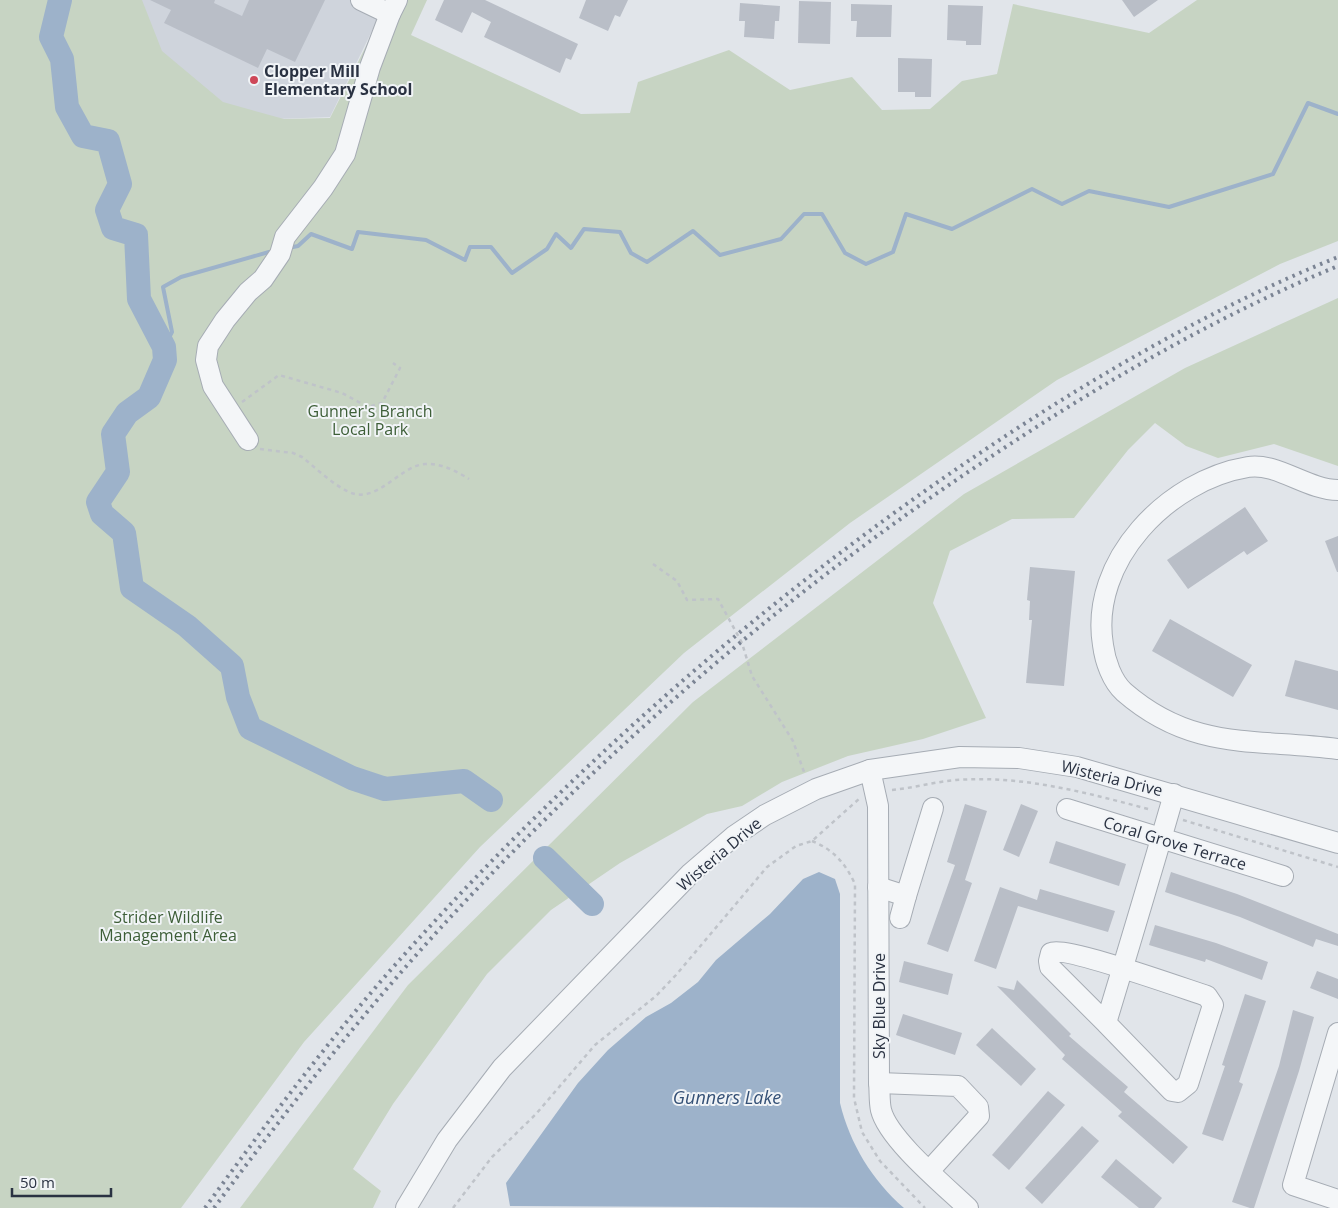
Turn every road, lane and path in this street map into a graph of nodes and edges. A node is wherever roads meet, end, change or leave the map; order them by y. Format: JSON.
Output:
{"nodes":[{"id":1,"x":361,"y":0,"type":"edge"},
{"id":2,"x":393,"y":7,"type":"edge"},
{"id":3,"x":393,"y":363,"type":"dead end"},
{"id":4,"x":229,"y":412,"type":"junction"},
{"id":5,"x":248,"y":440,"type":"joint"},
{"id":6,"x":469,"y":478,"type":"dead end"},
{"id":7,"x":1338,"y":490,"type":"edge"},
{"id":8,"x":654,"y":564,"type":"dead end"},
{"id":9,"x":1338,"y":749,"type":"edge"},
{"id":10,"x":870,"y":770,"type":"junction"},
{"id":11,"x":804,"y":772,"type":"dead end"},
{"id":12,"x":875,"y":793,"type":"junction"},
{"id":13,"x":1174,"y":794,"type":"junction"},
{"id":14,"x":933,"y":808,"type":"dead end"},
{"id":15,"x":1067,"y":810,"type":"dead end"},
{"id":16,"x":1168,"y":815,"type":"junction"},
{"id":17,"x":1162,"y":838,"type":"junction"},
{"id":18,"x":1338,"y":843,"type":"edge"},
{"id":19,"x":1338,"y":868,"type":"edge"},
{"id":20,"x":1283,"y":876,"type":"dead end"},
{"id":21,"x":878,"y":887,"type":"junction"},
{"id":22,"x":906,"y":896,"type":"junction"},
{"id":23,"x":900,"y":918,"type":"dead end"},
{"id":24,"x":1122,"y":969,"type":"junction"},
{"id":25,"x":1106,"y":1023,"type":"junction"},
{"id":26,"x":1338,"y":1033,"type":"edge"},
{"id":27,"x":879,"y":1083,"type":"junction"},
{"id":28,"x":930,"y":1170,"type":"junction"},
{"id":29,"x":1338,"y":1200,"type":"edge"},
{"id":30,"x":406,"y":1208,"type":"edge"},
{"id":31,"x":452,"y":1208,"type":"edge"},
{"id":32,"x":968,"y":1208,"type":"edge"}],
"edges":[{"from":1,"to":2,"type":"street"},
{"from":2,"to":4,"type":"street"},
{"from":3,"to":4,"type":"path"},
{"from":4,"to":5,"type":"street"},
{"from":5,"to":6,"type":"path"},
{"from":7,"to":9,"type":"street"},
{"from":8,"to":11,"type":"path"},
{"from":10,"to":12,"type":"street","name":"Sky Blue Drive"},
{"from":10,"to":13,"type":"street","name":"Wisteria Drive"},
{"from":10,"to":30,"type":"street","name":"Wisteria Drive"},
{"from":12,"to":16,"type":"path"},
{"from":12,"to":21,"type":"street","name":"Sky Blue Drive"},
{"from":12,"to":31,"type":"path"},
{"from":13,"to":16,"type":"street"},
{"from":13,"to":18,"type":"street","name":"Wisteria Drive"},
{"from":14,"to":22,"type":"street"},
{"from":15,"to":17,"type":"street","name":"Coral Grove Terrace"},
{"from":16,"to":17,"type":"street"},
{"from":16,"to":19,"type":"path"},
{"from":17,"to":20,"type":"street","name":"Coral Grove Terrace"},
{"from":17,"to":24,"type":"street"},
{"from":21,"to":22,"type":"street"},
{"from":21,"to":27,"type":"street","name":"Sky Blue Drive"},
{"from":22,"to":23,"type":"street"},
{"from":24,"to":25,"type":"street"},
{"from":24,"to":25,"type":"street"},
{"from":24,"to":25,"type":"street"},
{"from":26,"to":29,"type":"street"},
{"from":27,"to":28,"type":"street","name":"Sky Blue Drive"},
{"from":27,"to":28,"type":"street"},
{"from":28,"to":32,"type":"street","name":"Sky Blue Drive"}]}
